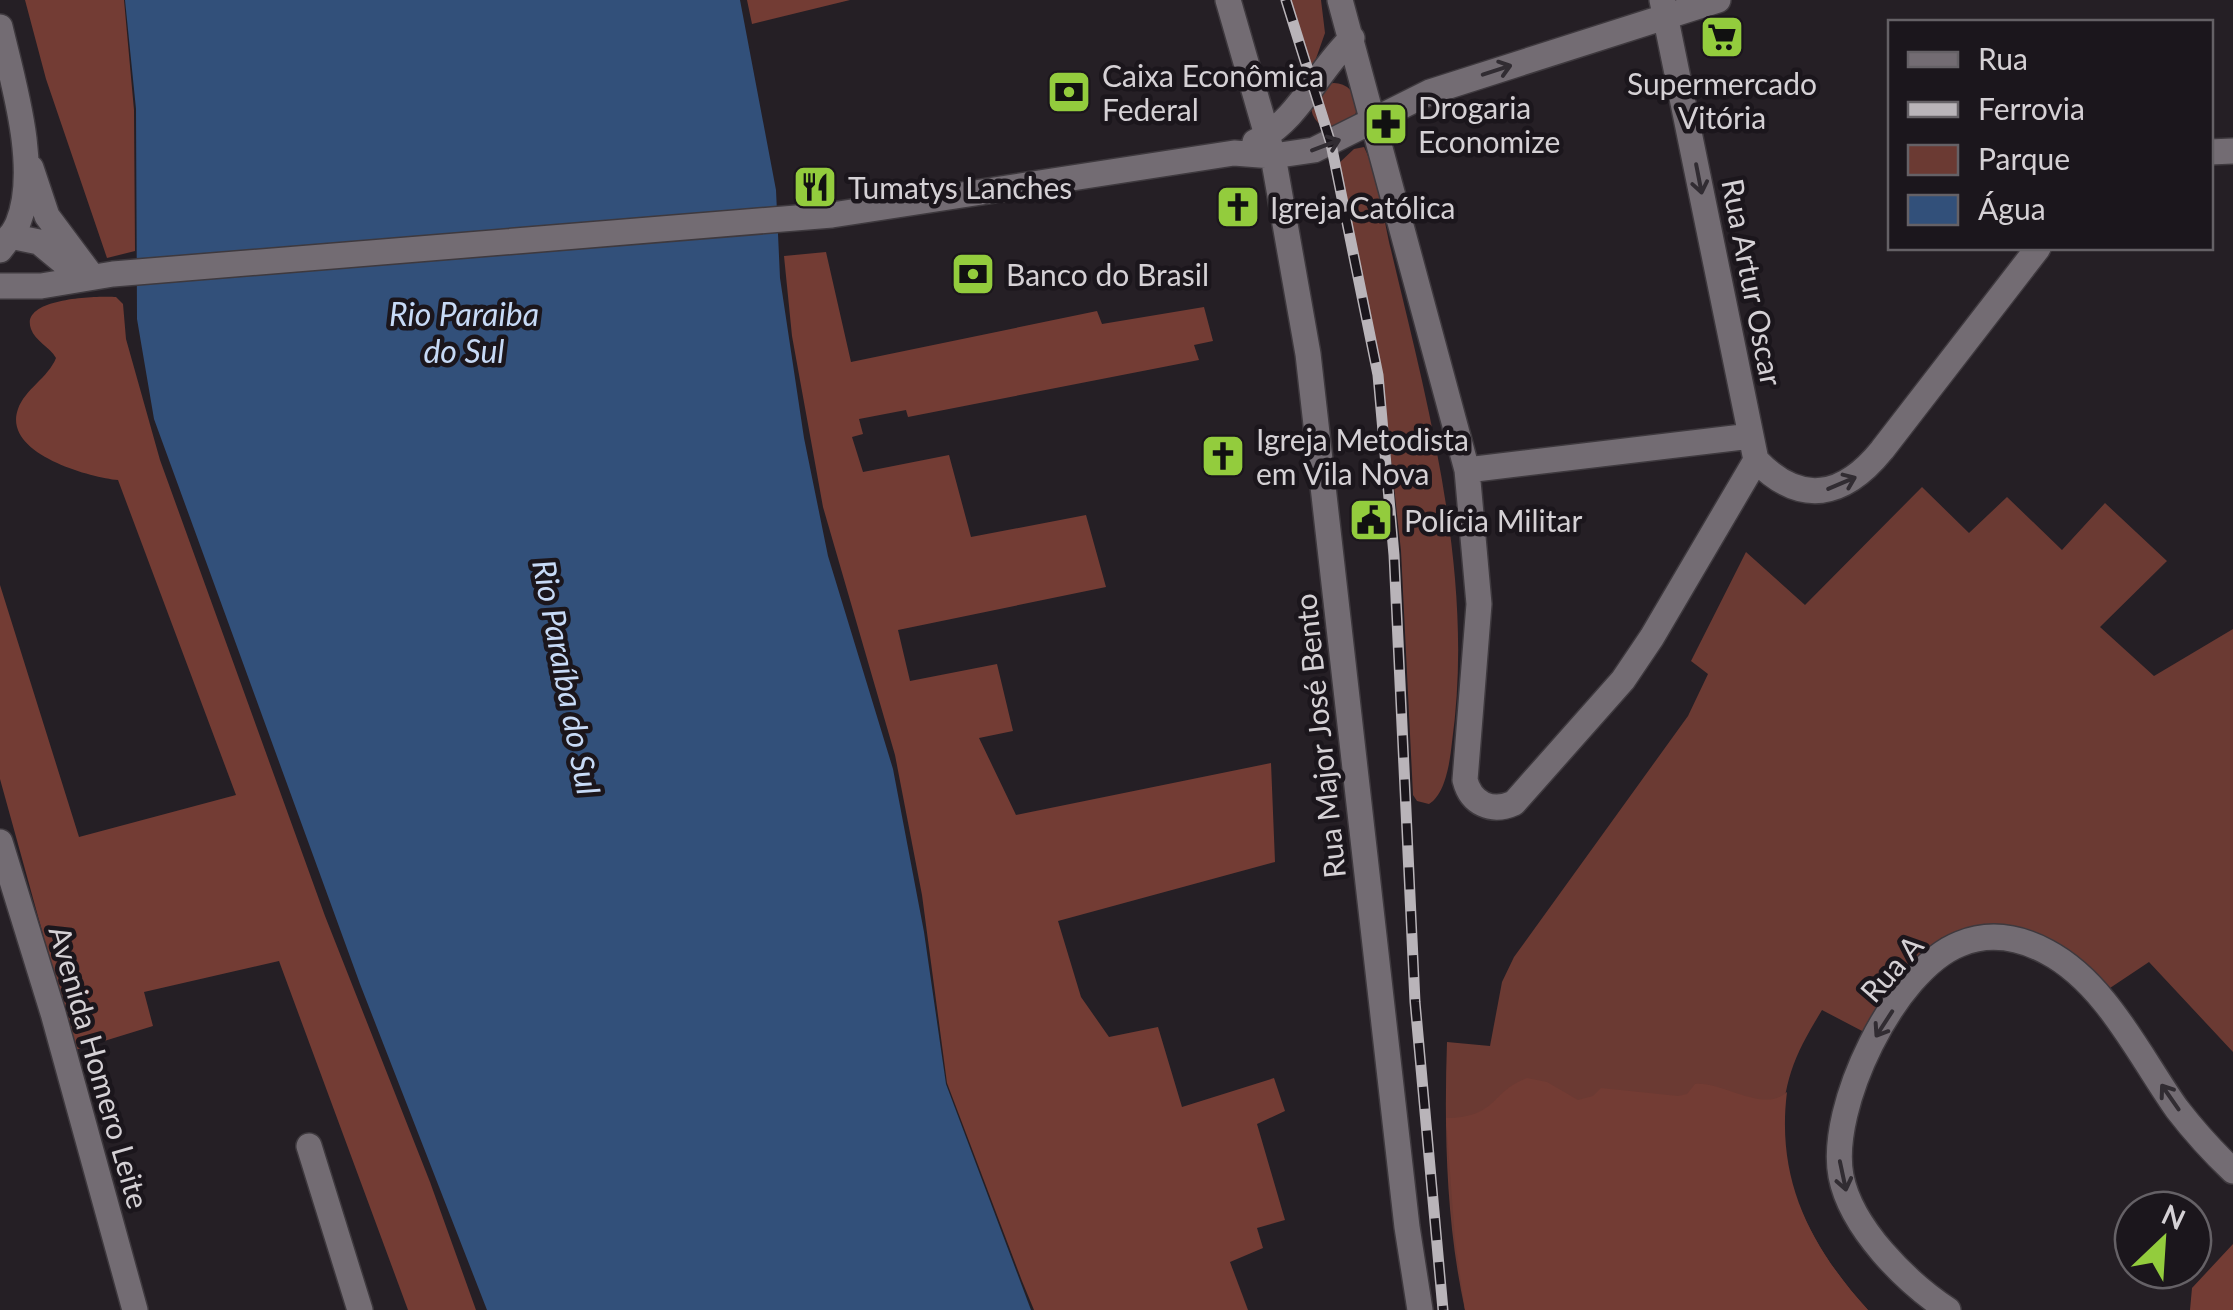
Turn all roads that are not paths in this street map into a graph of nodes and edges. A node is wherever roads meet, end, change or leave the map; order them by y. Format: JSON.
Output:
{"nodes":[{"id":1,"x":1228,"y":0,"type":"edge"},
{"id":2,"x":1340,"y":0,"type":"edge"},
{"id":3,"x":1718,"y":0,"type":"edge"},
{"id":4,"x":1664,"y":8,"type":"edge"},
{"id":5,"x":0,"y":27,"type":"edge"},
{"id":6,"x":1352,"y":38,"type":"junction"},
{"id":7,"x":1375,"y":121,"type":"junction"},
{"id":8,"x":24,"y":128,"type":"junction"},
{"id":9,"x":1270,"y":146,"type":"junction"},
{"id":10,"x":5,"y":243,"type":"edge"},
{"id":11,"x":2036,"y":250,"type":"edge"},
{"id":12,"x":0,"y":271,"type":"edge"},
{"id":13,"x":103,"y":273,"type":"junction"},
{"id":14,"x":0,"y":286,"type":"edge"},
{"id":15,"x":41,"y":286,"type":"junction"},
{"id":16,"x":1753,"y":448,"type":"junction"},
{"id":17,"x":1467,"y":470,"type":"junction"},
{"id":18,"x":0,"y":842,"type":"edge"},
{"id":19,"x":309,"y":1146,"type":"dead end"},
{"id":20,"x":2233,"y":1171,"type":"edge"},
{"id":21,"x":135,"y":1310,"type":"edge"},
{"id":22,"x":360,"y":1310,"type":"edge"},
{"id":23,"x":1420,"y":1310,"type":"edge"},
{"id":24,"x":1948,"y":1310,"type":"edge"}],
"edges":[{"from":1,"to":9,"type":"street","name":"Rua Major José Bento"},
{"from":2,"to":6,"type":"street"},
{"from":3,"to":4,"type":"street"},
{"from":7,"to":4,"type":"street","one_way":true},
{"from":4,"to":16,"type":"street","name":"Rua Artur Oscar","one_way":true},
{"from":5,"to":8,"type":"street"},
{"from":6,"to":7,"type":"street"},
{"from":6,"to":9,"type":"street"},
{"from":9,"to":7,"type":"street","one_way":true},
{"from":7,"to":17,"type":"street"},
{"from":8,"to":10,"type":"street"},
{"from":8,"to":13,"type":"street"},
{"from":9,"to":13,"type":"street"},
{"from":9,"to":23,"type":"street","name":"Rua Major José Bento"},
{"from":10,"to":13,"type":"street"},
{"from":16,"to":11,"type":"street","one_way":true},
{"from":12,"to":15,"type":"street"},
{"from":13,"to":15,"type":"street"},
{"from":14,"to":15,"type":"street"},
{"from":16,"to":17,"type":"street"},
{"from":16,"to":17,"type":"street"},
{"from":18,"to":21,"type":"street","name":"Avenida Homero Leite"},
{"from":19,"to":22,"type":"street"},
{"from":20,"to":24,"type":"street","name":"Rua A","one_way":true}]}
